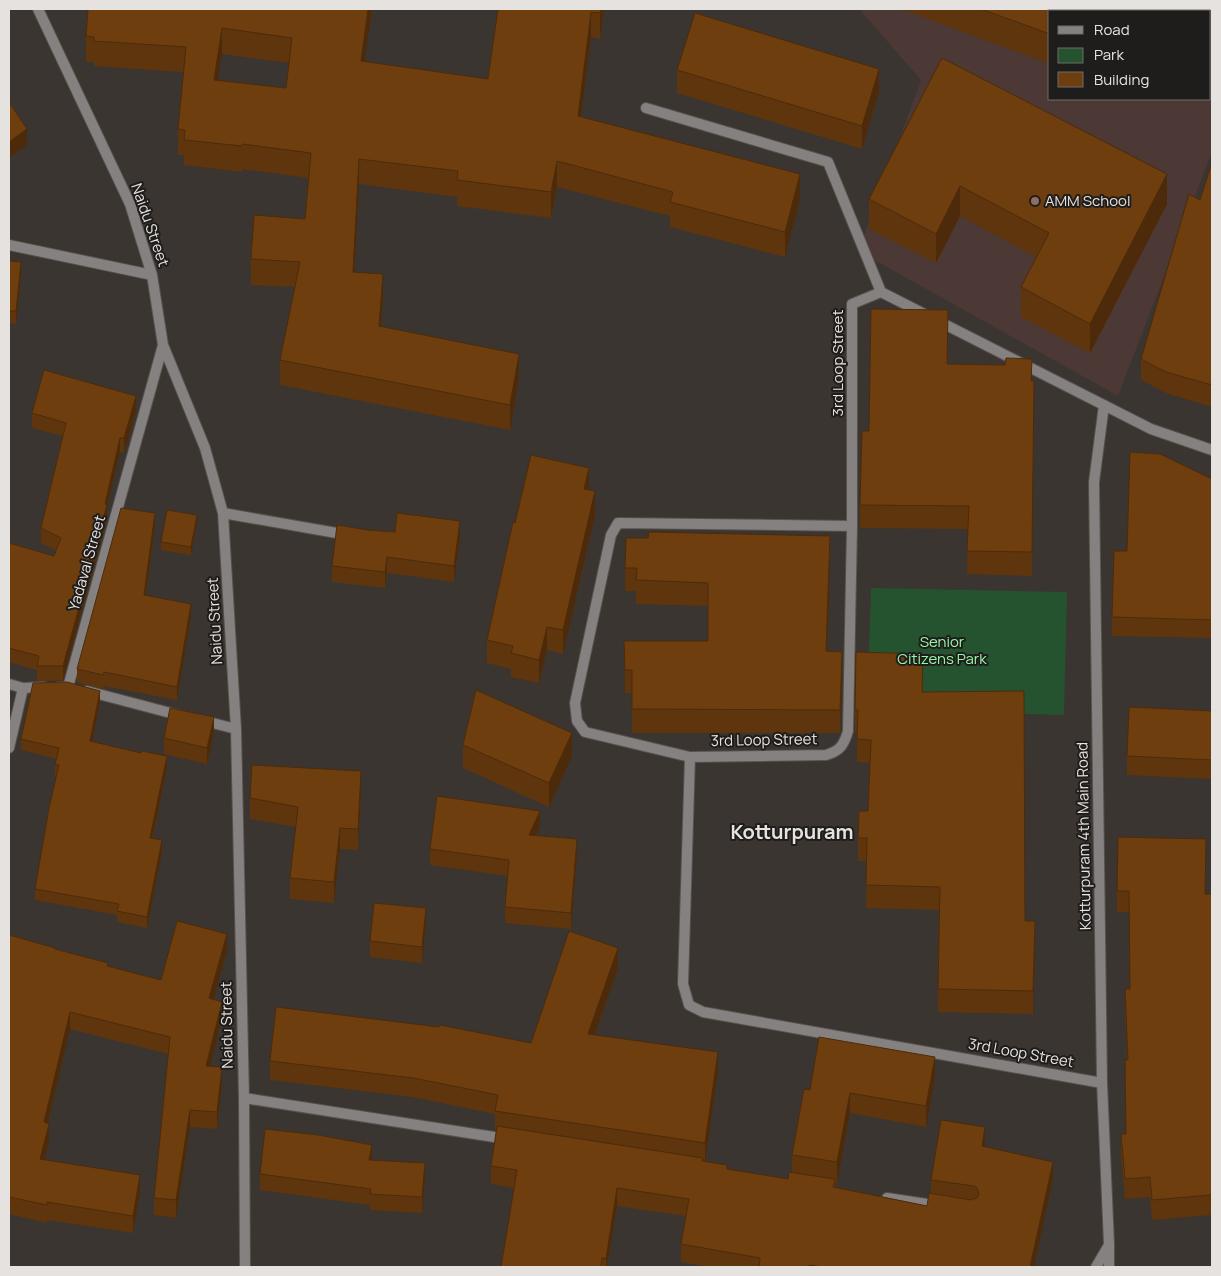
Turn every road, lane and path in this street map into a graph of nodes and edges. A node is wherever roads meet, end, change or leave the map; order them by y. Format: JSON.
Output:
{"nodes":[{"id":1,"x":38,"y":9,"type":"edge"},
{"id":2,"x":646,"y":108,"type":"dead end"},
{"id":3,"x":9,"y":245,"type":"edge"},
{"id":4,"x":152,"y":274,"type":"junction"},
{"id":5,"x":881,"y":292,"type":"junction"},
{"id":6,"x":163,"y":345,"type":"junction"},
{"id":7,"x":1104,"y":405,"type":"junction"},
{"id":8,"x":1212,"y":450,"type":"edge"},
{"id":9,"x":223,"y":513,"type":"junction"},
{"id":10,"x":852,"y":526,"type":"junction"},
{"id":11,"x":360,"y":538,"type":"edge"},
{"id":12,"x":9,"y":684,"type":"edge"},
{"id":13,"x":68,"y":687,"type":"junction"},
{"id":14,"x":23,"y":688,"type":"junction"},
{"id":15,"x":236,"y":729,"type":"junction"},
{"id":16,"x":9,"y":748,"type":"edge"},
{"id":17,"x":690,"y":757,"type":"junction"},
{"id":18,"x":1102,"y":1083,"type":"junction"},
{"id":19,"x":244,"y":1098,"type":"junction"},
{"id":20,"x":513,"y":1140,"type":"edge"},
{"id":21,"x":874,"y":1196,"type":"edge"},
{"id":22,"x":952,"y":1208,"type":"edge"},
{"id":23,"x":1109,"y":1244,"type":"junction"},
{"id":24,"x":245,"y":1267,"type":"edge"},
{"id":25,"x":1096,"y":1267,"type":"edge"},
{"id":26,"x":1109,"y":1267,"type":"edge"}],
"edges":[{"from":1,"to":4,"type":"street","name":"Naidu Street"},
{"from":2,"to":5,"type":"street"},
{"from":3,"to":4,"type":"street"},
{"from":4,"to":6,"type":"street","name":"Naidu Street"},
{"from":5,"to":7,"type":"street"},
{"from":5,"to":10,"type":"street","name":"3rd Loop Street"},
{"from":6,"to":9,"type":"street","name":"Naidu Street"},
{"from":6,"to":13,"type":"street","name":"Yadaval Street"},
{"from":7,"to":8,"type":"street"},
{"from":7,"to":18,"type":"street","name":"Kotturpuram 4th Main Road"},
{"from":9,"to":11,"type":"street"},
{"from":9,"to":15,"type":"street","name":"Naidu Street"},
{"from":10,"to":17,"type":"street","name":"3rd Loop Street"},
{"from":10,"to":17,"type":"street"},
{"from":12,"to":14,"type":"street"},
{"from":13,"to":14,"type":"street"},
{"from":13,"to":15,"type":"street"},
{"from":14,"to":16,"type":"street"},
{"from":15,"to":19,"type":"street","name":"Naidu Street"},
{"from":17,"to":18,"type":"street","name":"3rd Loop Street"},
{"from":18,"to":23,"type":"street","name":"Kotturpuram 4th Main Road"},
{"from":19,"to":20,"type":"street"},
{"from":19,"to":24,"type":"street","name":"Naidu Street"},
{"from":21,"to":22,"type":"street"},
{"from":23,"to":25,"type":"street"},
{"from":23,"to":26,"type":"street","name":"Kotturpuram 4th Main Road"}]}
